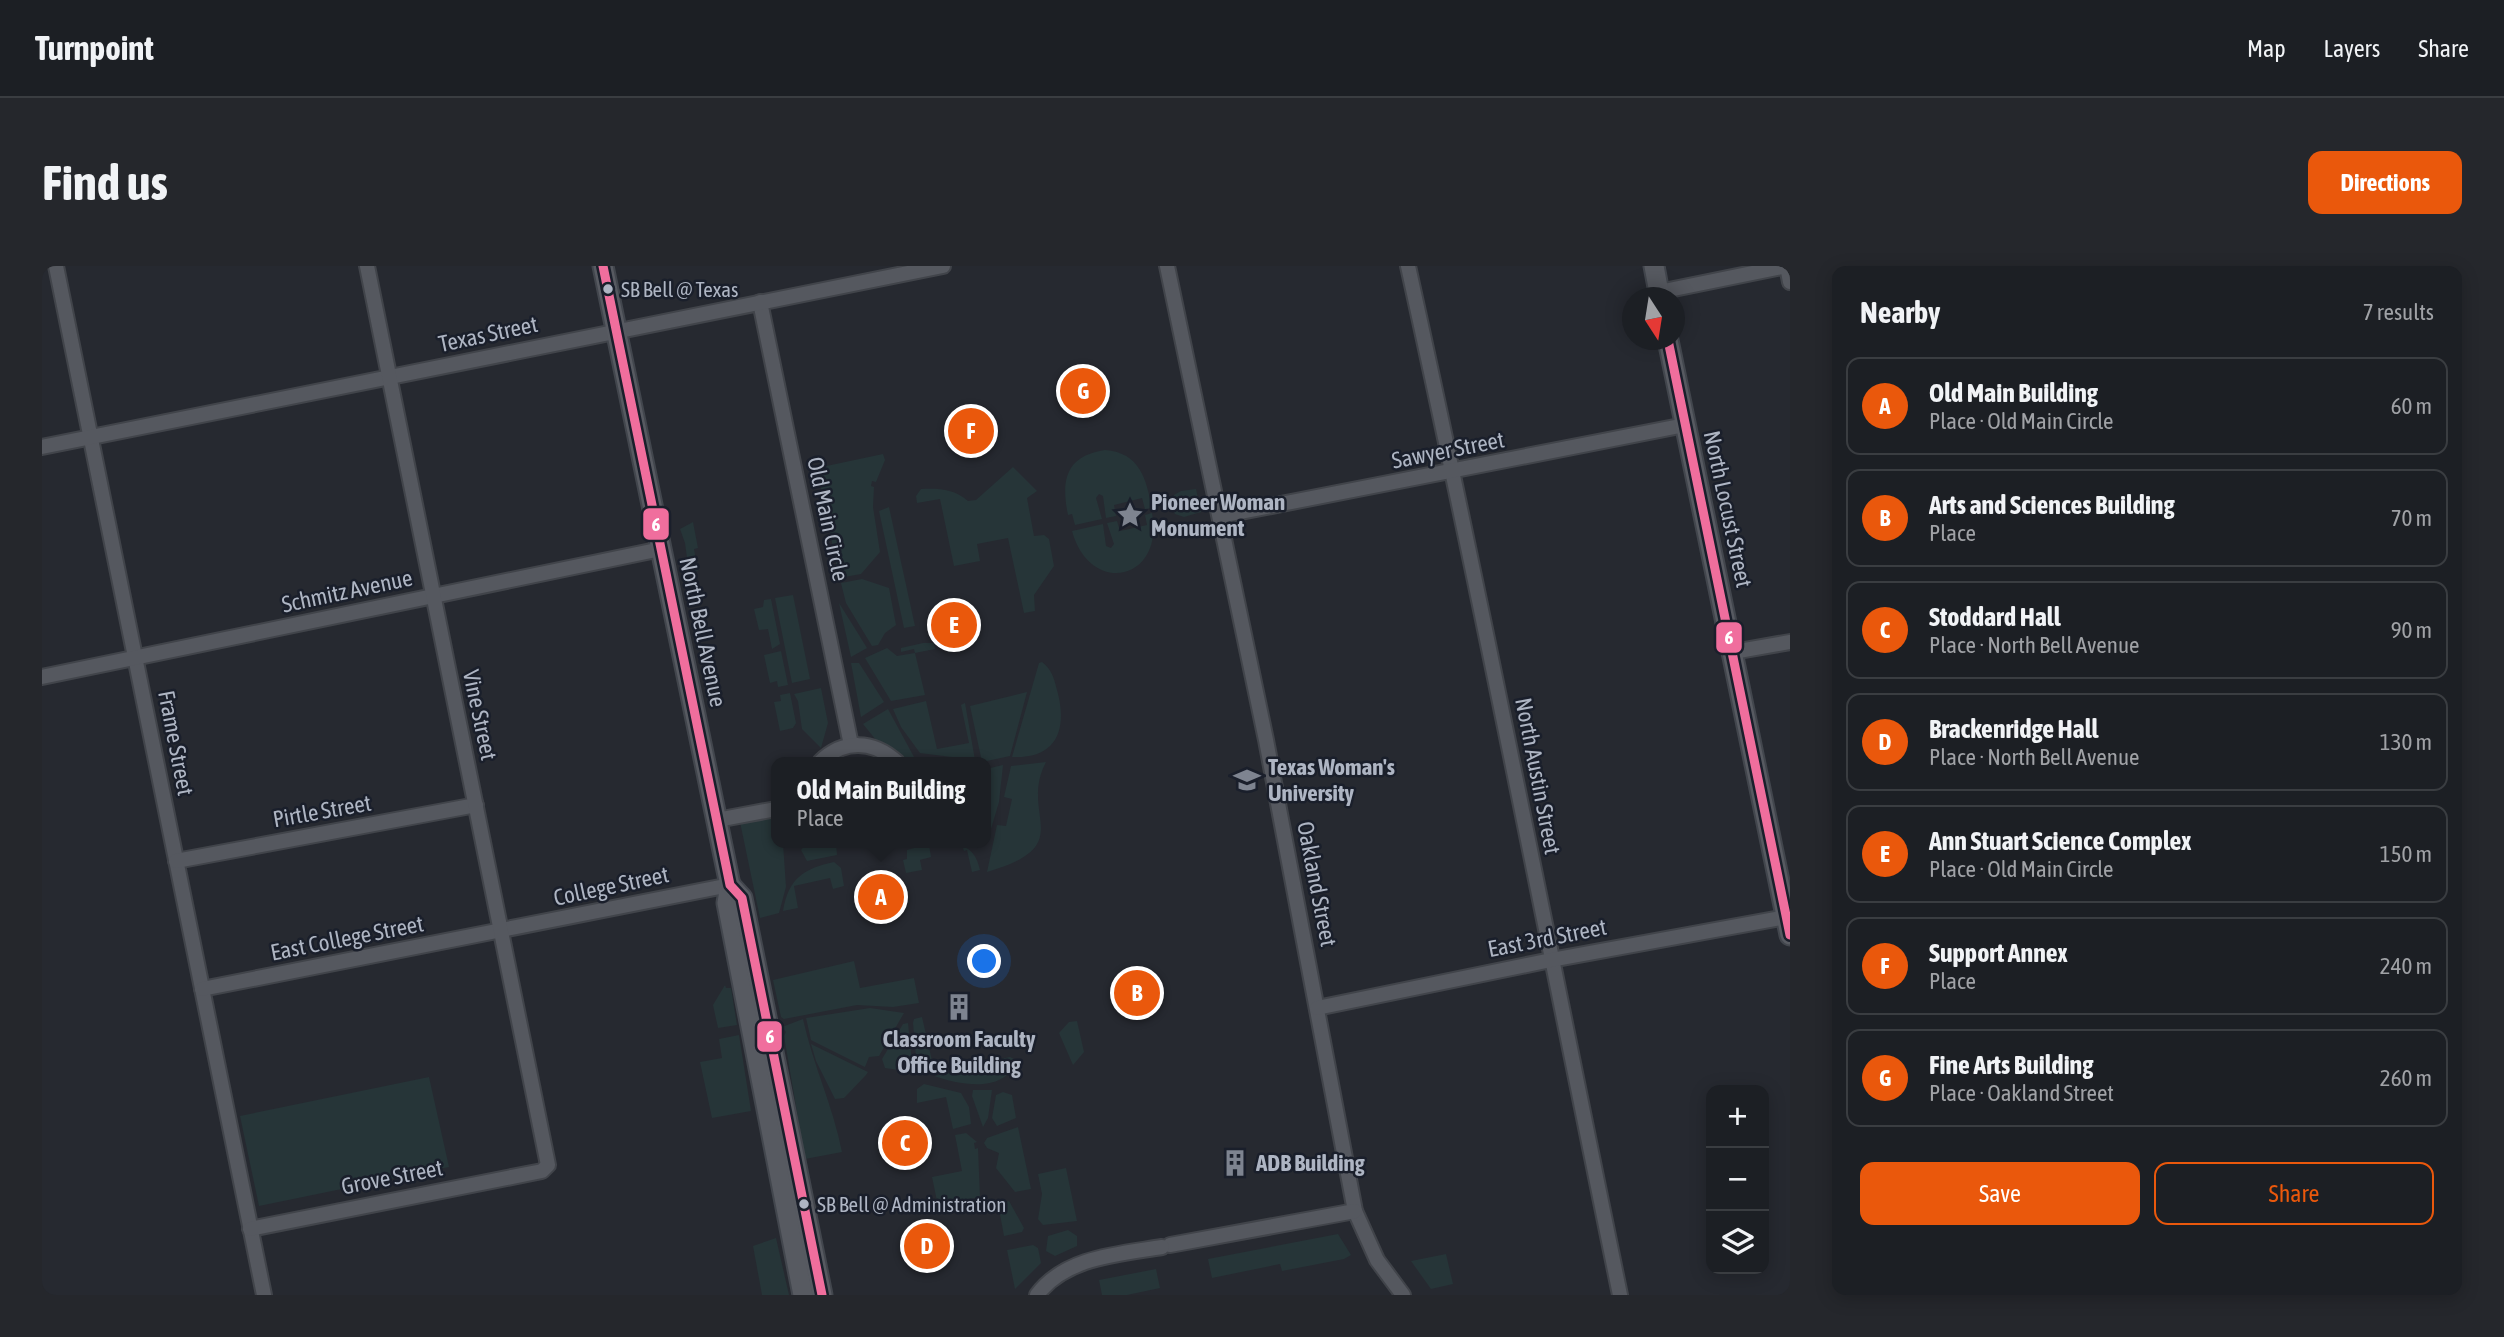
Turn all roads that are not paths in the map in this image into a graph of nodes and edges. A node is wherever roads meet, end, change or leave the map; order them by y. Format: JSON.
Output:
{"nodes":[{"id":1,"x":56,"y":266,"type":"edge"},
{"id":2,"x":367,"y":266,"type":"edge"},
{"id":3,"x":603,"y":266,"type":"edge"},
{"id":4,"x":943,"y":266,"type":"edge"},
{"id":5,"x":1167,"y":266,"type":"edge"},
{"id":6,"x":1408,"y":266,"type":"edge"},
{"id":7,"x":1654,"y":266,"type":"edge"},
{"id":8,"x":1787,"y":266,"type":"edge"},
{"id":9,"x":1790,"y":282,"type":"edge"},
{"id":10,"x":1658,"y":287,"type":"edge"},
{"id":11,"x":1685,"y":289,"type":"edge"},
{"id":12,"x":760,"y":302,"type":"junction"},
{"id":13,"x":616,"y":330,"type":"junction"},
{"id":14,"x":1670,"y":350,"type":"edge"},
{"id":15,"x":390,"y":378,"type":"junction"},
{"id":16,"x":1685,"y":425,"type":"junction"},
{"id":17,"x":91,"y":438,"type":"junction"},
{"id":18,"x":42,"y":447,"type":"edge"},
{"id":19,"x":1453,"y":472,"type":"junction"},
{"id":20,"x":1220,"y":516,"type":"junction"},
{"id":21,"x":661,"y":549,"type":"junction"},
{"id":22,"x":433,"y":596,"type":"junction"},
{"id":23,"x":1790,"y":642,"type":"edge"},
{"id":24,"x":1733,"y":652,"type":"junction"},
{"id":25,"x":135,"y":658,"type":"junction"},
{"id":26,"x":42,"y":677,"type":"edge"},
{"id":27,"x":851,"y":745,"type":"junction"},
{"id":28,"x":826,"y":757,"type":"edge"},
{"id":29,"x":889,"y":757,"type":"edge"},
{"id":30,"x":476,"y":806,"type":"junction"},
{"id":31,"x":771,"y":810,"type":"edge"},
{"id":32,"x":717,"y":820,"type":"junction"},
{"id":33,"x":176,"y":861,"type":"junction"},
{"id":34,"x":730,"y":885,"type":"junction"},
{"id":35,"x":1788,"y":926,"type":"edge"},
{"id":36,"x":501,"y":931,"type":"junction"},
{"id":37,"x":1551,"y":960,"type":"junction"},
{"id":38,"x":202,"y":989,"type":"junction"},
{"id":39,"x":1317,"y":1008,"type":"junction"},
{"id":40,"x":542,"y":1171,"type":"joint"},
{"id":41,"x":1355,"y":1212,"type":"junction"},
{"id":42,"x":250,"y":1229,"type":"junction"},
{"id":43,"x":264,"y":1295,"type":"edge"},
{"id":44,"x":803,"y":1295,"type":"edge"},
{"id":45,"x":822,"y":1295,"type":"edge"},
{"id":46,"x":1037,"y":1295,"type":"edge"},
{"id":47,"x":1403,"y":1295,"type":"edge"},
{"id":48,"x":1620,"y":1295,"type":"edge"}],
"edges":[{"from":1,"to":17,"type":"street","name":"Frame Street"},
{"from":2,"to":15,"type":"street","name":"Vine Street"},
{"from":3,"to":13,"type":"main road","name":"North Bell Avenue"},
{"from":4,"to":12,"type":"street","name":"Texas Street"},
{"from":5,"to":20,"type":"street","name":"Oakland Street"},
{"from":6,"to":19,"type":"street","name":"North Austin Street"},
{"from":7,"to":10,"type":"main road"},
{"from":8,"to":9,"type":"street"},
{"from":8,"to":11,"type":"street"},
{"from":12,"to":13,"type":"street","name":"Texas Street"},
{"from":12,"to":27,"type":"street","name":"Old Main Circle"},
{"from":13,"to":15,"type":"street","name":"Texas Street"},
{"from":13,"to":21,"type":"main road","name":"North Bell Avenue"},
{"from":14,"to":16,"type":"main road","name":"North Locust Street"},
{"from":15,"to":17,"type":"street","name":"Texas Street"},
{"from":15,"to":22,"type":"street","name":"Vine Street"},
{"from":16,"to":19,"type":"street","name":"Sawyer Street"},
{"from":16,"to":24,"type":"main road","name":"North Locust Street"},
{"from":17,"to":18,"type":"street","name":"Texas Street"},
{"from":17,"to":25,"type":"street","name":"Frame Street"},
{"from":19,"to":20,"type":"street","name":"Sawyer Street"},
{"from":19,"to":37,"type":"street","name":"North Austin Street"},
{"from":20,"to":39,"type":"street","name":"Oakland Street"},
{"from":21,"to":22,"type":"street","name":"Schmitz Avenue"},
{"from":21,"to":32,"type":"main road","name":"North Bell Avenue"},
{"from":22,"to":25,"type":"street","name":"Schmitz Avenue"},
{"from":22,"to":30,"type":"street","name":"Vine Street"},
{"from":23,"to":24,"type":"street"},
{"from":24,"to":35,"type":"main road","name":"North Locust Street"},
{"from":25,"to":26,"type":"street","name":"Schmitz Avenue"},
{"from":25,"to":33,"type":"street","name":"Frame Street"},
{"from":27,"to":28,"type":"street"},
{"from":27,"to":29,"type":"street"},
{"from":30,"to":33,"type":"street","name":"Pirtle Street"},
{"from":30,"to":36,"type":"street","name":"Vine Street"},
{"from":31,"to":32,"type":"street"},
{"from":32,"to":34,"type":"main road","name":"North Bell Avenue"},
{"from":33,"to":38,"type":"street","name":"Frame Street"},
{"from":34,"to":36,"type":"street","name":"College Street"},
{"from":34,"to":44,"type":"main road","name":"North Bell Avenue"},
{"from":34,"to":45,"type":"main road","name":"North Bell Avenue"},
{"from":35,"to":37,"type":"street","name":"East 3rd Street"},
{"from":36,"to":38,"type":"street","name":"East College Street"},
{"from":36,"to":40,"type":"street","name":"Vine Street"},
{"from":37,"to":39,"type":"street","name":"East 3rd Street"},
{"from":37,"to":48,"type":"street","name":"North Austin Street"},
{"from":38,"to":42,"type":"street","name":"Frame Street"},
{"from":39,"to":41,"type":"street","name":"Oakland Street"},
{"from":40,"to":42,"type":"street","name":"Grove Street"},
{"from":41,"to":46,"type":"street"},
{"from":41,"to":47,"type":"street","name":"Oakland Street"},
{"from":42,"to":43,"type":"street","name":"Frame Street"}]}
